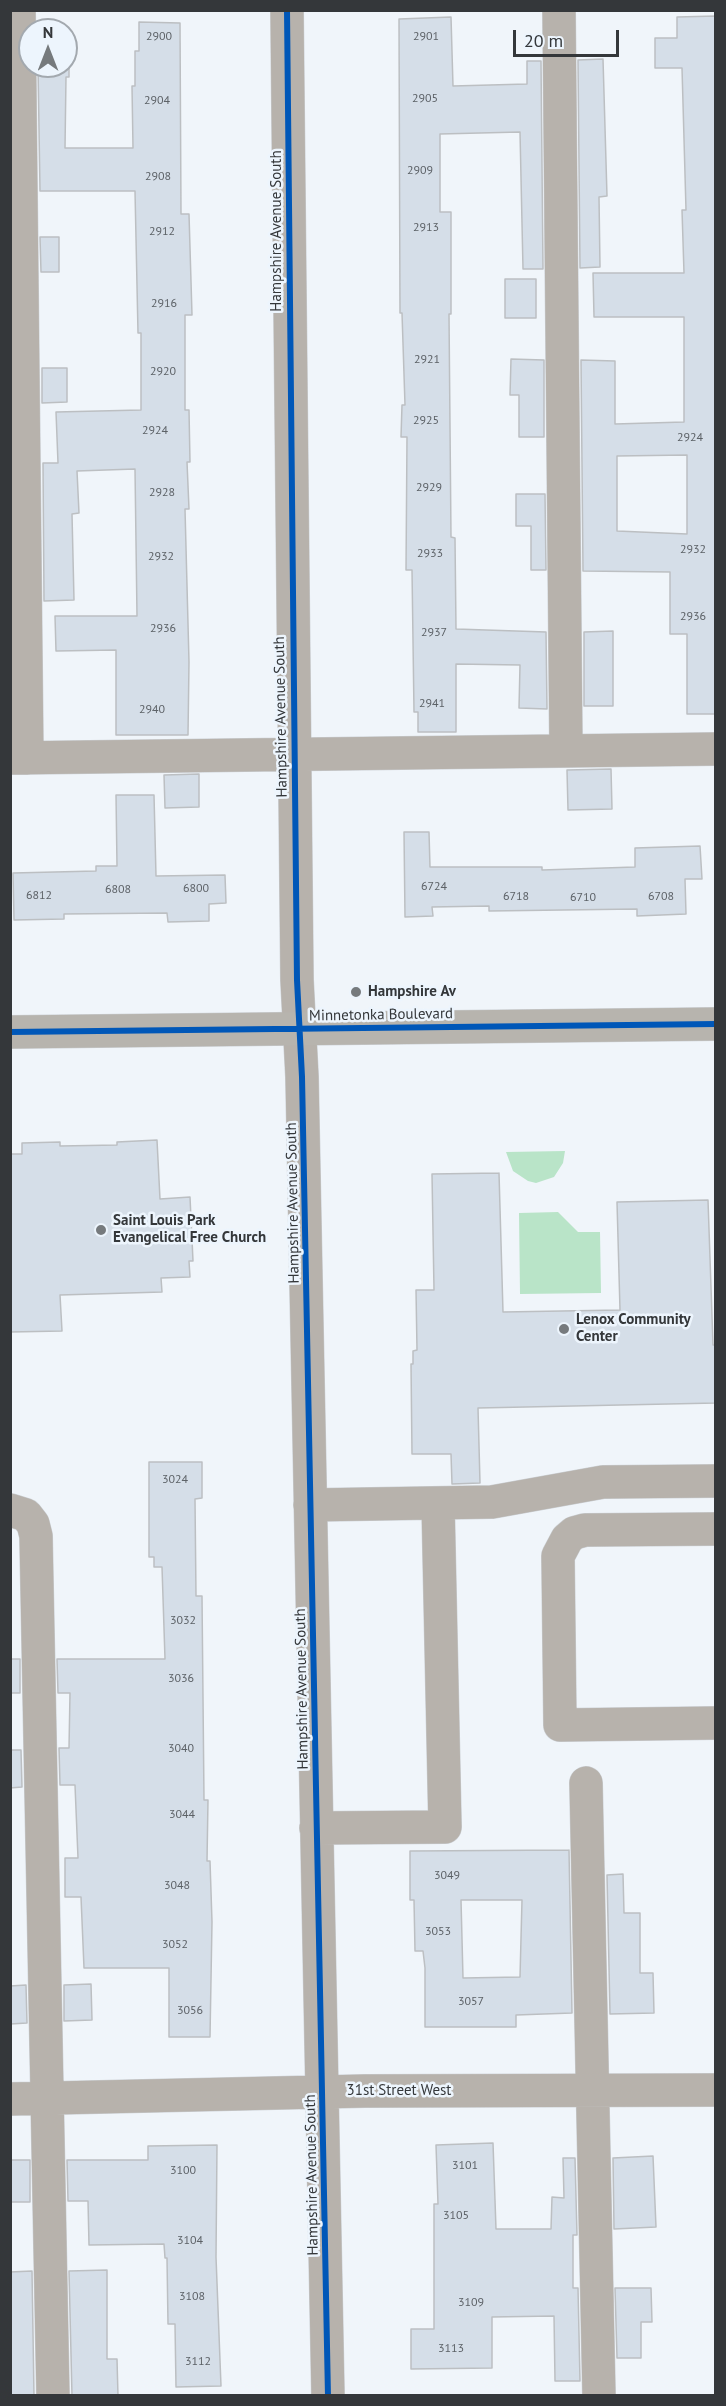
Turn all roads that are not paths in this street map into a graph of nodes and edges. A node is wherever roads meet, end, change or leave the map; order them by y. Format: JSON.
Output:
{"nodes":[{"id":1,"x":19,"y":10,"type":"edge"},
{"id":2,"x":287,"y":10,"type":"edge"},
{"id":3,"x":559,"y":10,"type":"edge"},
{"id":4,"x":716,"y":749,"type":"edge"},
{"id":5,"x":566,"y":751,"type":"junction"},
{"id":6,"x":293,"y":754,"type":"junction"},
{"id":7,"x":19,"y":758,"type":"edge"},
{"id":8,"x":716,"y":1024,"type":"edge"},
{"id":9,"x":300,"y":1028,"type":"junction"},
{"id":10,"x":10,"y":1032,"type":"edge"},
{"id":11,"x":716,"y":1481,"type":"edge"},
{"id":12,"x":438,"y":1503,"type":"junction"},
{"id":13,"x":310,"y":1505,"type":"junction"},
{"id":14,"x":10,"y":1510,"type":"edge"},
{"id":15,"x":716,"y":1529,"type":"edge"},
{"id":16,"x":716,"y":1723,"type":"edge"},
{"id":17,"x":586,"y":1783,"type":"dead end"},
{"id":18,"x":316,"y":1828,"type":"junction"},
{"id":19,"x":716,"y":2090,"type":"edge"},
{"id":20,"x":593,"y":2091,"type":"junction"},
{"id":21,"x":322,"y":2092,"type":"junction"},
{"id":22,"x":47,"y":2098,"type":"junction"},
{"id":23,"x":10,"y":2099,"type":"edge"},
{"id":24,"x":53,"y":2396,"type":"edge"},
{"id":25,"x":328,"y":2396,"type":"edge"},
{"id":26,"x":599,"y":2396,"type":"edge"}],
"edges":[{"from":1,"to":7,"type":"street"},
{"from":2,"to":6,"type":"street","name":"Hampshire Avenue South"},
{"from":3,"to":5,"type":"street"},
{"from":4,"to":5,"type":"street"},
{"from":5,"to":6,"type":"street"},
{"from":6,"to":7,"type":"street"},
{"from":6,"to":9,"type":"street","name":"Hampshire Avenue South"},
{"from":8,"to":9,"type":"main road","name":"Minnetonka Boulevard"},
{"from":9,"to":10,"type":"main road","name":"Minnetonka Boulevard"},
{"from":9,"to":13,"type":"street","name":"Hampshire Avenue South"},
{"from":11,"to":12,"type":"street"},
{"from":12,"to":13,"type":"street"},
{"from":12,"to":18,"type":"street"},
{"from":13,"to":18,"type":"street","name":"Hampshire Avenue South"},
{"from":14,"to":22,"type":"street"},
{"from":15,"to":16,"type":"street"},
{"from":17,"to":20,"type":"street"},
{"from":18,"to":21,"type":"street","name":"Hampshire Avenue South"},
{"from":19,"to":20,"type":"street","name":"31st Street West"},
{"from":20,"to":21,"type":"street","name":"31st Street West"},
{"from":20,"to":26,"type":"street"},
{"from":21,"to":22,"type":"street","name":"31st Street West"},
{"from":21,"to":25,"type":"street","name":"Hampshire Avenue South"},
{"from":22,"to":23,"type":"street","name":"31st Street West"},
{"from":22,"to":24,"type":"street"}]}
